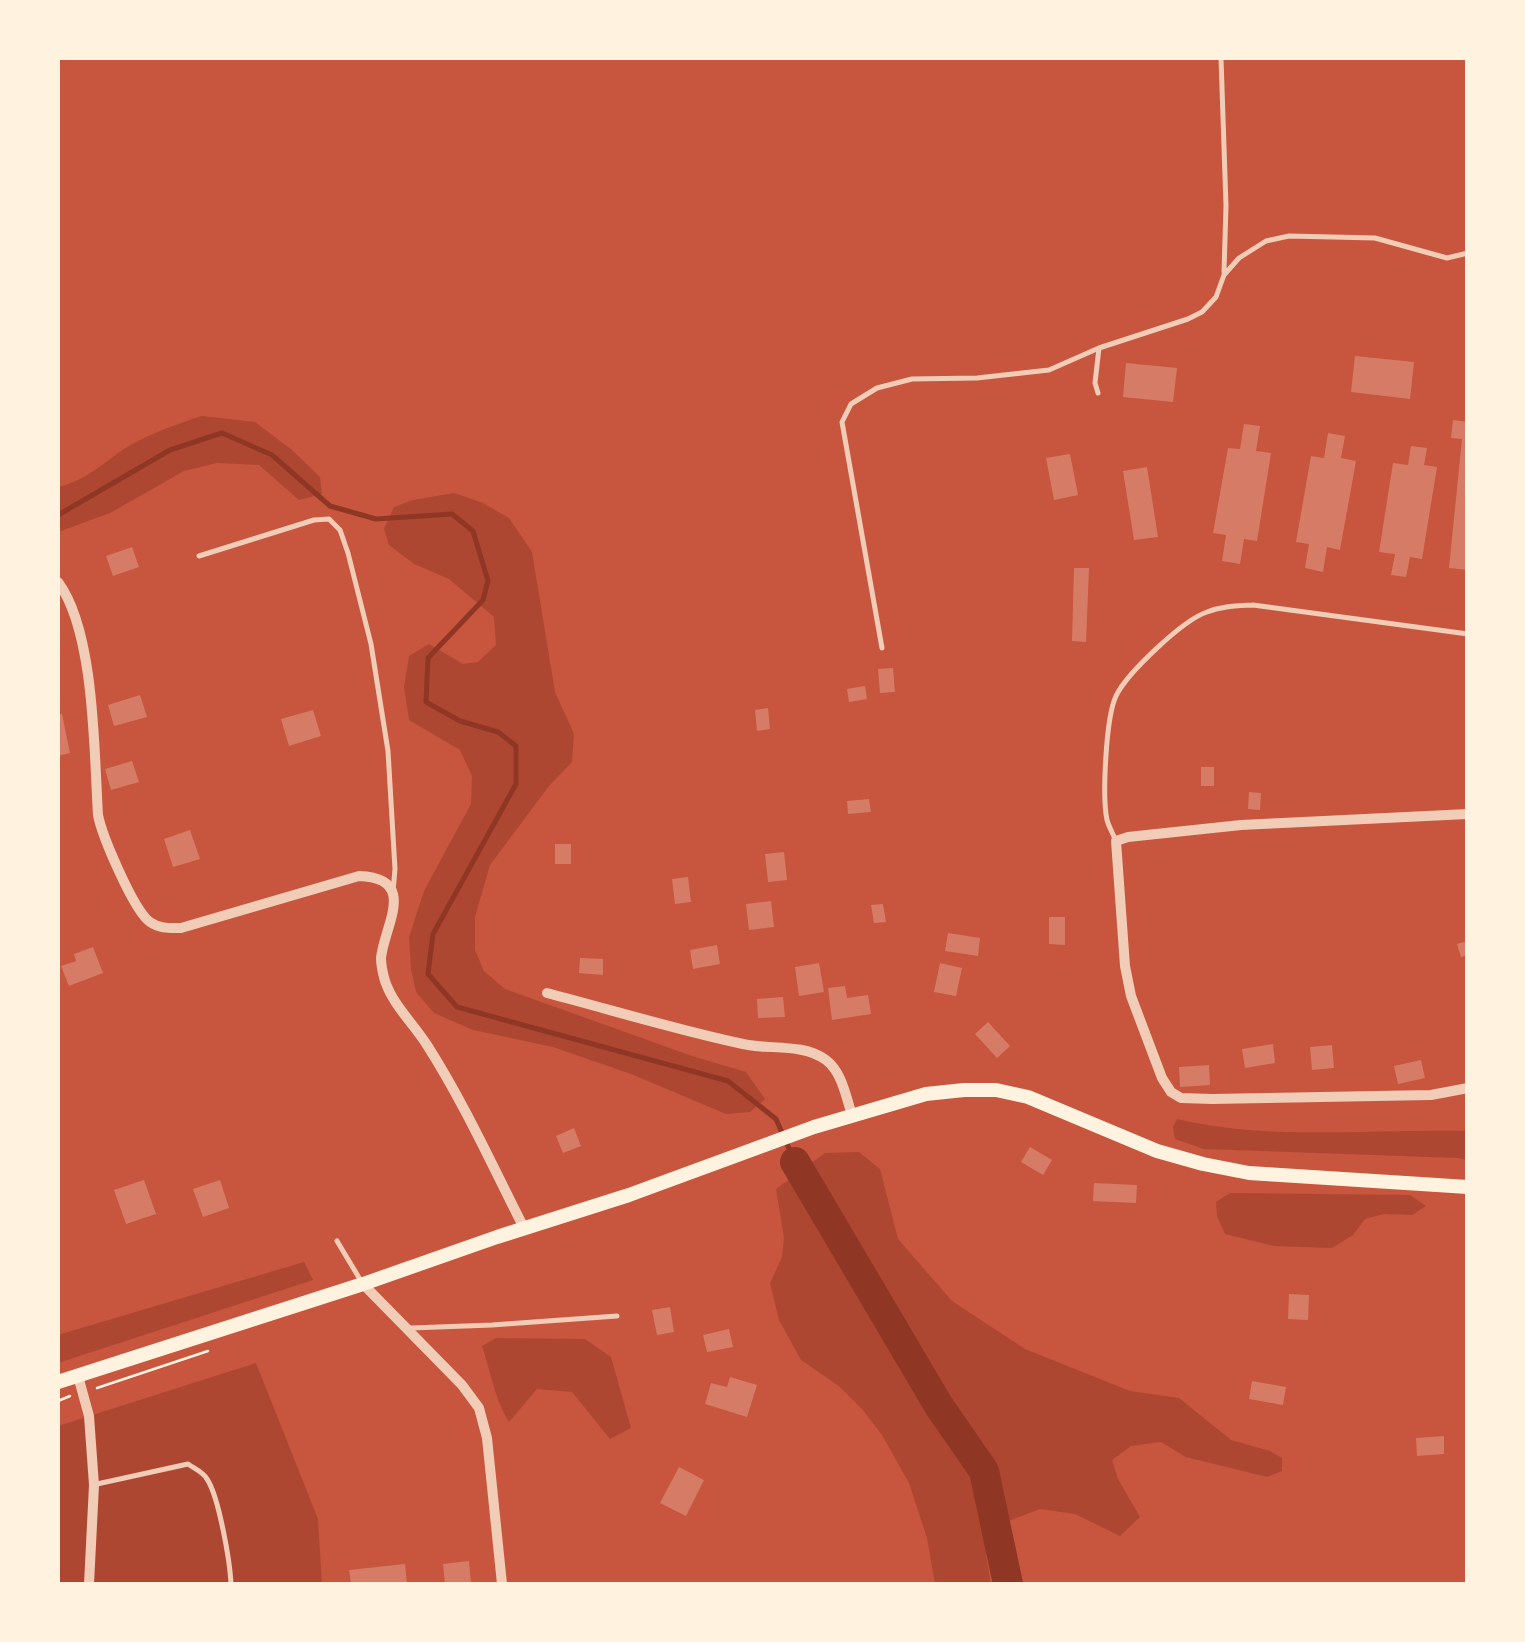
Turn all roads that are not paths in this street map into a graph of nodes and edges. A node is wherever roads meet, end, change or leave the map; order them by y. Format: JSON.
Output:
{"nodes":[{"id":1,"x":1221,"y":58,"type":"edge"},
{"id":2,"x":1468,"y":253,"type":"edge"},
{"id":3,"x":1224,"y":274,"type":"junction"},
{"id":4,"x":1099,"y":348,"type":"junction"},
{"id":5,"x":1098,"y":392,"type":"dead end"},
{"id":6,"x":198,"y":556,"type":"dead end"},
{"id":7,"x":58,"y":582,"type":"edge"},
{"id":8,"x":1468,"y":634,"type":"edge"},
{"id":9,"x":882,"y":648,"type":"dead end"},
{"id":10,"x":1468,"y":814,"type":"edge"},
{"id":11,"x":1116,"y":842,"type":"junction"},
{"id":12,"x":393,"y":895,"type":"junction"},
{"id":13,"x":546,"y":993,"type":"dead end"},
{"id":14,"x":1468,"y":1088,"type":"edge"},
{"id":15,"x":852,"y":1115,"type":"junction"},
{"id":16,"x":1468,"y":1188,"type":"edge"},
{"id":17,"x":524,"y":1228,"type":"junction"},
{"id":18,"x":338,"y":1241,"type":"dead end"},
{"id":19,"x":363,"y":1284,"type":"junction"},
{"id":20,"x":618,"y":1316,"type":"dead end"},
{"id":21,"x":406,"y":1328,"type":"junction"},
{"id":22,"x":78,"y":1376,"type":"junction"},
{"id":23,"x":58,"y":1382,"type":"edge"},
{"id":24,"x":94,"y":1485,"type":"junction"},
{"id":25,"x":89,"y":1584,"type":"edge"},
{"id":26,"x":232,"y":1584,"type":"edge"},
{"id":27,"x":502,"y":1584,"type":"edge"}],
"edges":[{"from":1,"to":3,"type":"lane"},
{"from":2,"to":3,"type":"lane"},
{"from":3,"to":4,"type":"lane"},
{"from":4,"to":5,"type":"lane"},
{"from":4,"to":9,"type":"lane"},
{"from":6,"to":12,"type":"lane"},
{"from":7,"to":12,"type":"street"},
{"from":8,"to":11,"type":"lane"},
{"from":10,"to":11,"type":"street"},
{"from":11,"to":14,"type":"street"},
{"from":12,"to":17,"type":"street"},
{"from":13,"to":15,"type":"street"},
{"from":15,"to":16,"type":"main road"},
{"from":15,"to":17,"type":"main road"},
{"from":17,"to":19,"type":"main road"},
{"from":18,"to":19,"type":"lane"},
{"from":19,"to":21,"type":"street"},
{"from":19,"to":22,"type":"main road"},
{"from":20,"to":21,"type":"lane"},
{"from":21,"to":27,"type":"street"},
{"from":22,"to":23,"type":"main road"},
{"from":22,"to":24,"type":"street"},
{"from":24,"to":25,"type":"street"},
{"from":24,"to":26,"type":"lane"}]}
